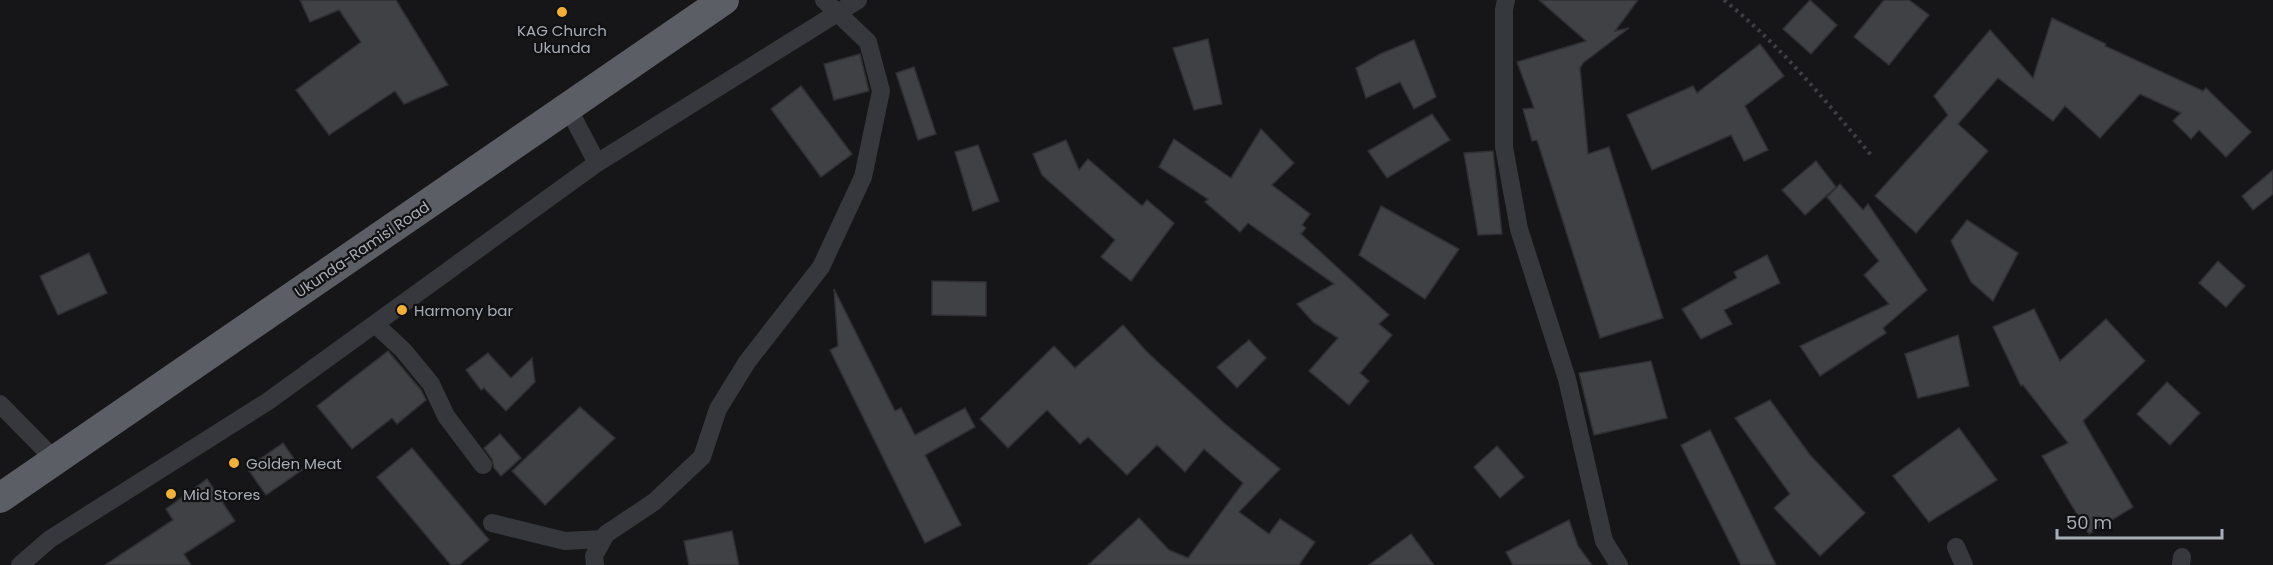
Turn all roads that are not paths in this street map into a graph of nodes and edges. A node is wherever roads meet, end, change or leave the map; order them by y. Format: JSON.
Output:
{"nodes":[{"id":1,"x":724,"y":0,"type":"edge"},
{"id":2,"x":824,"y":0,"type":"edge"},
{"id":3,"x":858,"y":0,"type":"edge"},
{"id":4,"x":1506,"y":0,"type":"edge"},
{"id":5,"x":837,"y":14,"type":"junction"},
{"id":6,"x":568,"y":108,"type":"junction"},
{"id":7,"x":597,"y":163,"type":"junction"},
{"id":8,"x":375,"y":324,"type":"junction"},
{"id":9,"x":0,"y":404,"type":"edge"},
{"id":10,"x":54,"y":459,"type":"junction"},
{"id":11,"x":483,"y":465,"type":"dead end"},
{"id":12,"x":0,"y":498,"type":"edge"},
{"id":13,"x":492,"y":523,"type":"dead end"},
{"id":14,"x":603,"y":538,"type":"junction"},
{"id":15,"x":1956,"y":547,"type":"dead end"},
{"id":16,"x":20,"y":565,"type":"edge"},
{"id":17,"x":595,"y":565,"type":"edge"},
{"id":18,"x":1619,"y":565,"type":"edge"},
{"id":19,"x":1964,"y":565,"type":"edge"}],
"edges":[{"from":1,"to":6,"type":"highway","name":"Ukunda-Ramisi Road"},
{"from":2,"to":5,"type":"street"},
{"from":3,"to":5,"type":"street"},
{"from":4,"to":18,"type":"street"},
{"from":5,"to":7,"type":"street"},
{"from":5,"to":14,"type":"street"},
{"from":6,"to":7,"type":"street"},
{"from":6,"to":10,"type":"highway","name":"Ukunda-Ramisi Road"},
{"from":7,"to":8,"type":"street"},
{"from":8,"to":11,"type":"street"},
{"from":8,"to":16,"type":"street"},
{"from":9,"to":10,"type":"street"},
{"from":10,"to":12,"type":"highway","name":"Ukunda-Ramisi Road"},
{"from":13,"to":14,"type":"street"},
{"from":14,"to":17,"type":"street"},
{"from":15,"to":19,"type":"street"}]}
